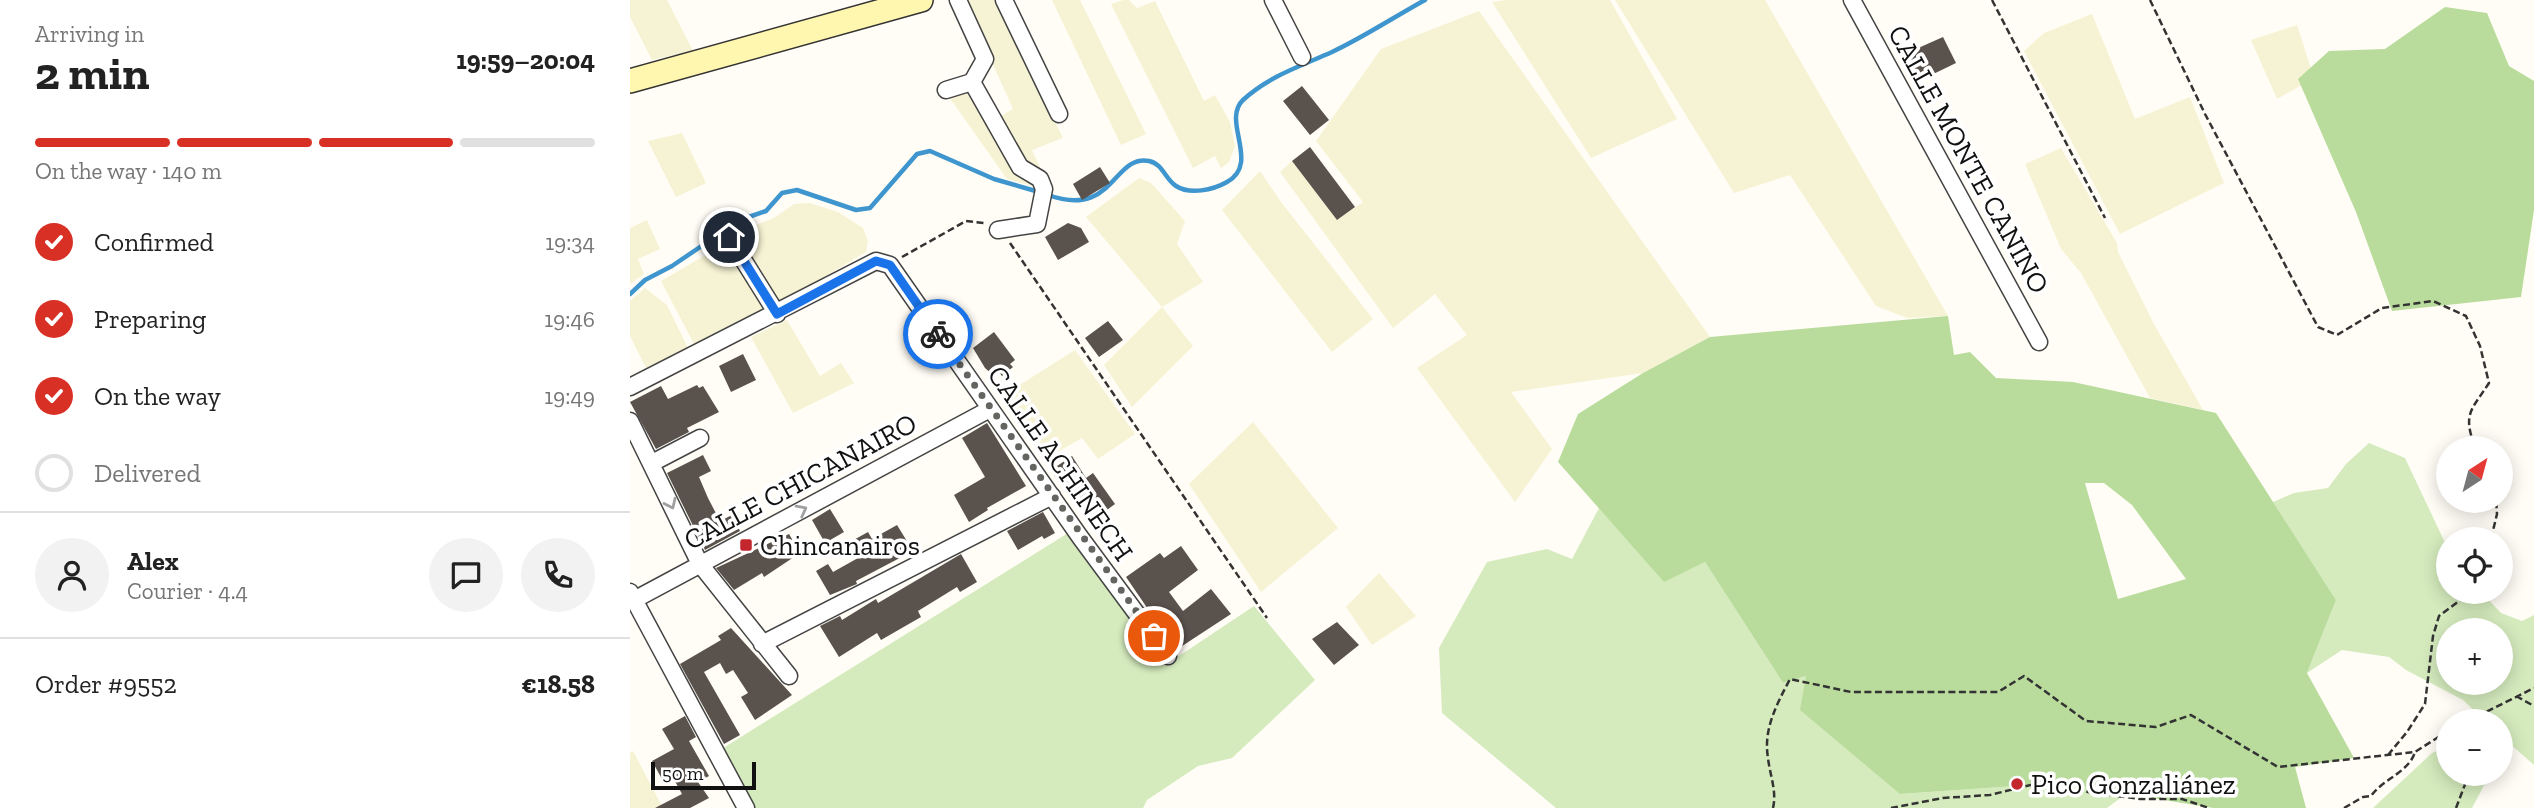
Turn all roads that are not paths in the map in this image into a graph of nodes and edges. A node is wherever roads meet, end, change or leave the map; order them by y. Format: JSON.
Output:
{"nodes":[{"id":1,"x":921,"y":0,"type":"edge"},
{"id":2,"x":958,"y":0,"type":"edge"},
{"id":3,"x":1004,"y":0,"type":"edge"},
{"id":4,"x":1273,"y":0,"type":"edge"},
{"id":5,"x":1852,"y":0,"type":"edge"},
{"id":6,"x":1302,"y":57,"type":"dead end"},
{"id":7,"x":630,"y":80,"type":"edge"},
{"id":8,"x":972,"y":82,"type":"junction"},
{"id":9,"x":946,"y":90,"type":"dead end"},
{"id":10,"x":1059,"y":114,"type":"dead end"},
{"id":11,"x":998,"y":230,"type":"road end"},
{"id":12,"x":729,"y":237,"type":"dead end"},
{"id":13,"x":777,"y":314,"type":"junction"},
{"id":14,"x":2039,"y":342,"type":"dead end"},
{"id":15,"x":630,"y":387,"type":"edge"},
{"id":16,"x":990,"y":409,"type":"junction"},
{"id":17,"x":630,"y":421,"type":"edge"},
{"id":18,"x":700,"y":438,"type":"dead end"},
{"id":19,"x":652,"y":463,"type":"junction"},
{"id":20,"x":1052,"y":496,"type":"junction"},
{"id":21,"x":700,"y":564,"type":"junction"},
{"id":22,"x":632,"y":596,"type":"edge"},
{"id":23,"x":762,"y":644,"type":"junction"},
{"id":24,"x":1168,"y":656,"type":"dead end"},
{"id":25,"x":789,"y":676,"type":"dead end"},
{"id":26,"x":746,"y":808,"type":"edge"}],
"edges":[{"from":1,"to":7,"type":"main road"},
{"from":2,"to":8,"type":"street"},
{"from":3,"to":10,"type":"street"},
{"from":4,"to":6,"type":"street"},
{"from":5,"to":14,"type":"street","name":"CALLE MONTE CANINO"},
{"from":8,"to":9,"type":"street"},
{"from":8,"to":11,"type":"street"},
{"from":12,"to":13,"type":"street"},
{"from":13,"to":15,"type":"street"},
{"from":13,"to":16,"type":"street","name":"CALLE ACHINECH"},
{"from":16,"to":20,"type":"street","name":"CALLE ACHINECH"},
{"from":21,"to":16,"type":"street","name":"CALLE CHICANAIRO","one_way":true},
{"from":17,"to":19,"type":"street"},
{"from":18,"to":19,"type":"street"},
{"from":19,"to":21,"type":"street","one_way":true},
{"from":20,"to":23,"type":"street"},
{"from":20,"to":24,"type":"street","name":"CALLE ACHINECH"},
{"from":21,"to":22,"type":"street","name":"CALLE CHICANAIRO"},
{"from":21,"to":23,"type":"street"},
{"from":22,"to":26,"type":"street"},
{"from":23,"to":25,"type":"street"}]}
